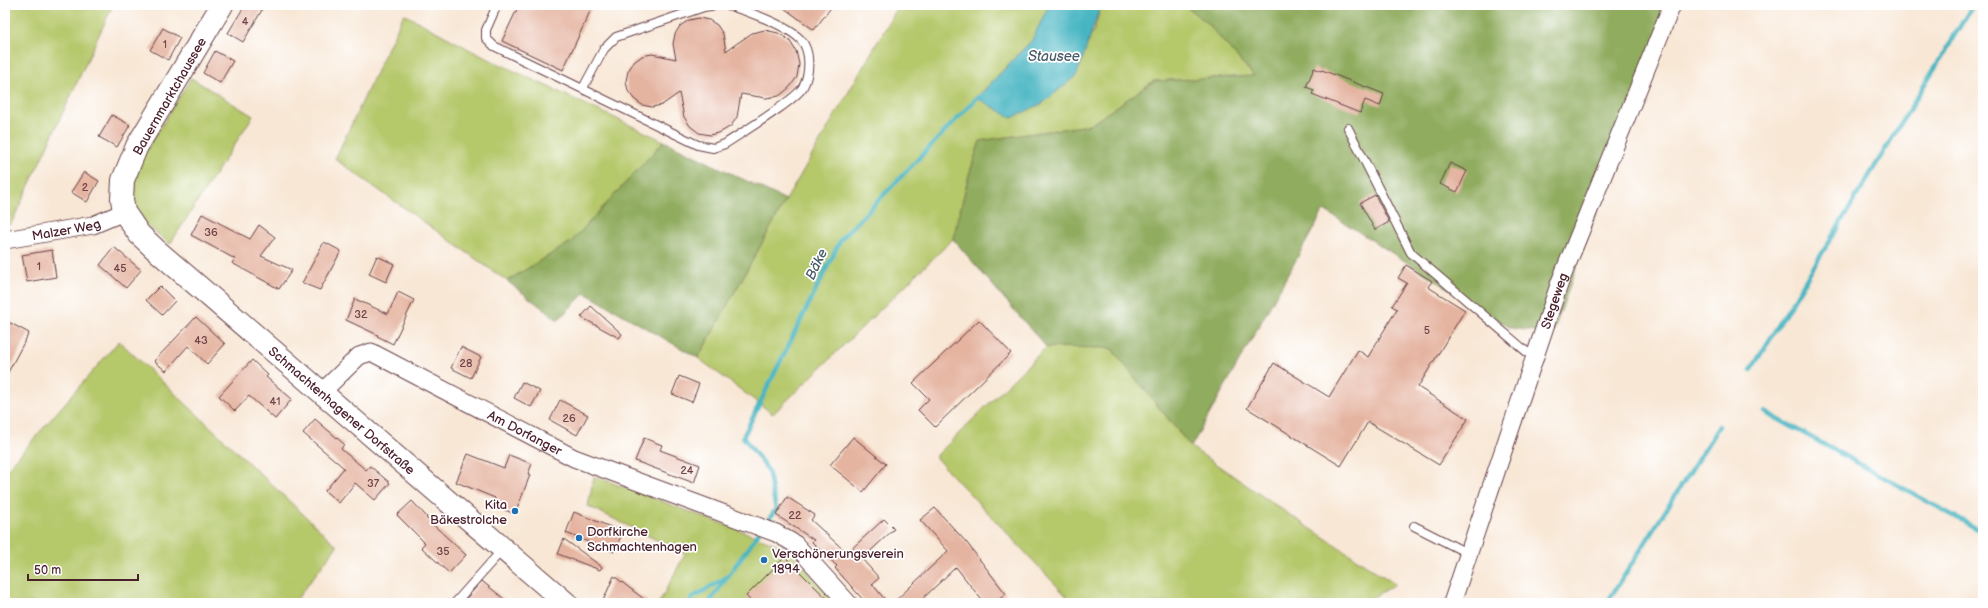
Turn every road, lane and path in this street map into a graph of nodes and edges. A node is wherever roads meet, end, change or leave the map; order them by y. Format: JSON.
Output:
{"nodes":[{"id":1,"x":222,"y":5,"type":"edge"},
{"id":2,"x":497,"y":5,"type":"edge"},
{"id":3,"x":716,"y":5,"type":"edge"},
{"id":4,"x":727,"y":5,"type":"edge"},
{"id":5,"x":1672,"y":5,"type":"edge"},
{"id":6,"x":583,"y":88,"type":"junction"},
{"id":7,"x":1348,"y":128,"type":"dead end"},
{"id":8,"x":124,"y":212,"type":"junction"},
{"id":9,"x":5,"y":240,"type":"edge"},
{"id":10,"x":1535,"y":359,"type":"junction"},
{"id":11,"x":322,"y":392,"type":"junction"},
{"id":12,"x":1414,"y":526,"type":"dead end"},
{"id":13,"x":502,"y":550,"type":"junction"},
{"id":14,"x":1469,"y":554,"type":"junction"},
{"id":15,"x":455,"y":603,"type":"edge"},
{"id":16,"x":566,"y":603,"type":"edge"},
{"id":17,"x":848,"y":603,"type":"edge"},
{"id":18,"x":1452,"y":603,"type":"edge"}],
"edges":[{"from":1,"to":8,"type":"main road","name":"Bauernmarktchaussee"},
{"from":2,"to":6,"type":"lane"},
{"from":3,"to":6,"type":"lane"},
{"from":4,"to":6,"type":"lane"},
{"from":5,"to":10,"type":"street","name":"Stegeweg"},
{"from":7,"to":10,"type":"lane"},
{"from":8,"to":9,"type":"street","name":"Malzer Weg"},
{"from":8,"to":11,"type":"main road","name":"Schmachtenhagener Dorfstraße"},
{"from":10,"to":14,"type":"street","name":"Stegeweg"},
{"from":11,"to":13,"type":"main road","name":"Schmachtenhagener Dorfstraße"},
{"from":11,"to":17,"type":"street","name":"Am Dorfanger"},
{"from":12,"to":14,"type":"lane"},
{"from":13,"to":15,"type":"lane"},
{"from":13,"to":16,"type":"main road","name":"Schmachtenhagener Dorfstraße"},
{"from":14,"to":18,"type":"street","name":"Stegeweg"}]}
